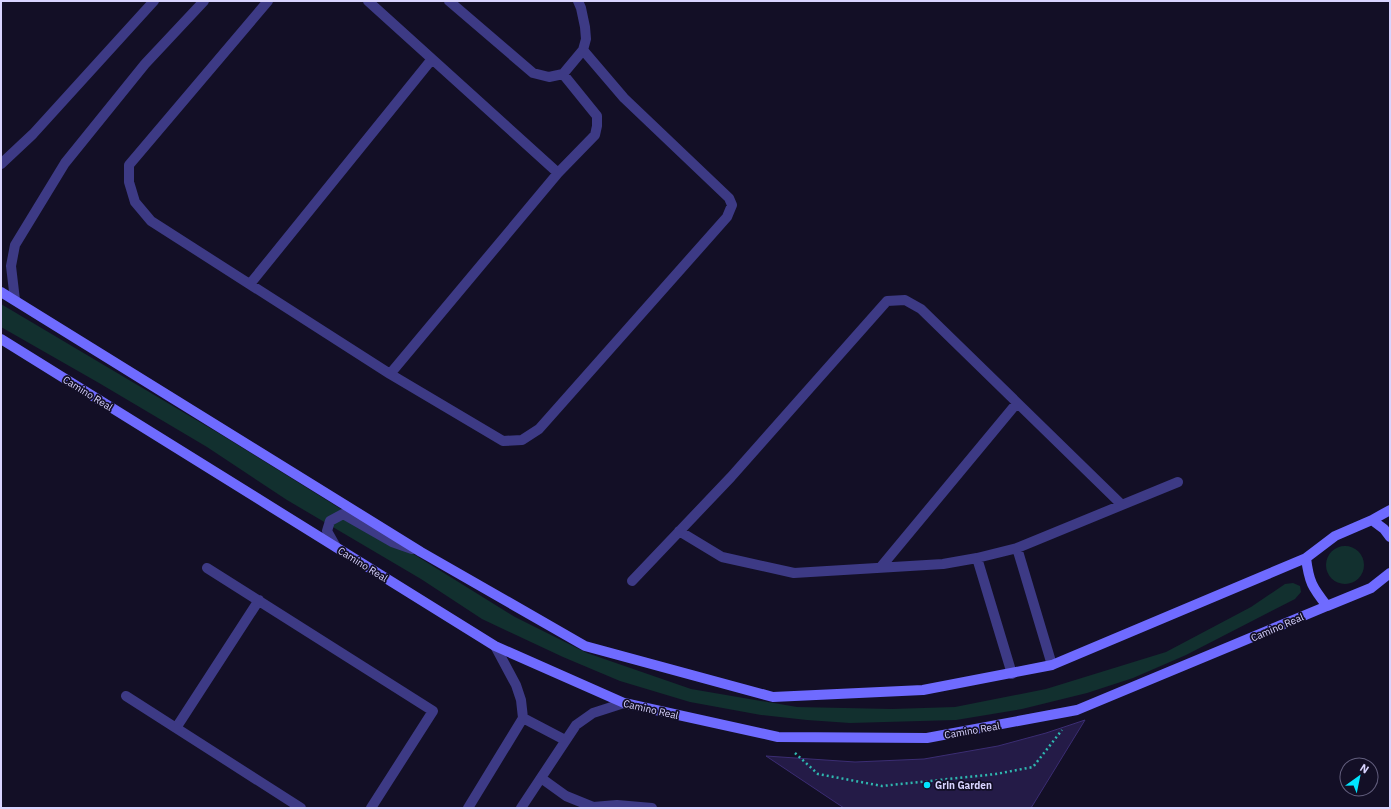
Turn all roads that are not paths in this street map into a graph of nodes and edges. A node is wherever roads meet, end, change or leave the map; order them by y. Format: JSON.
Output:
{"nodes":[{"id":1,"x":154,"y":1,"type":"edge"},
{"id":2,"x":204,"y":1,"type":"edge"},
{"id":3,"x":268,"y":1,"type":"edge"},
{"id":4,"x":368,"y":1,"type":"edge"},
{"id":5,"x":449,"y":1,"type":"edge"},
{"id":6,"x":578,"y":1,"type":"edge"},
{"id":7,"x":583,"y":50,"type":"junction"},
{"id":8,"x":432,"y":59,"type":"junction"},
{"id":9,"x":563,"y":74,"type":"junction"},
{"id":10,"x":1,"y":164,"type":"edge"},
{"id":11,"x":558,"y":173,"type":"junction"},
{"id":12,"x":250,"y":284,"type":"junction"},
{"id":13,"x":1,"y":292,"type":"edge"},
{"id":14,"x":15,"y":300,"type":"junction"},
{"id":15,"x":1,"y":339,"type":"edge"},
{"id":16,"x":390,"y":374,"type":"junction"},
{"id":17,"x":1017,"y":403,"type":"junction"},
{"id":18,"x":1178,"y":482,"type":"dead end"},
{"id":19,"x":1122,"y":505,"type":"junction"},
{"id":20,"x":1390,"y":510,"type":"edge"},
{"id":21,"x":1372,"y":520,"type":"junction"},
{"id":22,"x":679,"y":531,"type":"junction"},
{"id":23,"x":1390,"y":537,"type":"edge"},
{"id":24,"x":336,"y":547,"type":"junction"},
{"id":25,"x":1017,"y":548,"type":"junction"},
{"id":26,"x":421,"y":552,"type":"junction"},
{"id":27,"x":976,"y":558,"type":"junction"},
{"id":28,"x":1306,"y":558,"type":"junction"},
{"id":29,"x":207,"y":568,"type":"dead end"},
{"id":30,"x":880,"y":568,"type":"junction"},
{"id":31,"x":1390,"y":573,"type":"edge"},
{"id":32,"x":632,"y":581,"type":"dead end"},
{"id":33,"x":258,"y":600,"type":"junction"},
{"id":34,"x":1327,"y":606,"type":"junction"},
{"id":35,"x":495,"y":646,"type":"junction"},
{"id":36,"x":1052,"y":665,"type":"junction"},
{"id":37,"x":1012,"y":674,"type":"junction"},
{"id":38,"x":126,"y":696,"type":"dead end"},
{"id":39,"x":624,"y":703,"type":"junction"},
{"id":40,"x":523,"y":718,"type":"junction"},
{"id":41,"x":176,"y":728,"type":"junction"},
{"id":42,"x":565,"y":740,"type":"junction"},
{"id":43,"x":541,"y":778,"type":"junction"},
{"id":44,"x":524,"y":807,"type":"edge"},
{"id":45,"x":301,"y":808,"type":"edge"},
{"id":46,"x":371,"y":808,"type":"edge"},
{"id":47,"x":468,"y":808,"type":"edge"},
{"id":48,"x":652,"y":808,"type":"edge"}],
"edges":[{"from":1,"to":10,"type":"street"},
{"from":2,"to":14,"type":"street"},
{"from":3,"to":12,"type":"street"},
{"from":4,"to":8,"type":"street"},
{"from":5,"to":9,"type":"street"},
{"from":6,"to":7,"type":"street"},
{"from":7,"to":9,"type":"street"},
{"from":7,"to":16,"type":"street"},
{"from":8,"to":11,"type":"street"},
{"from":8,"to":12,"type":"street"},
{"from":9,"to":11,"type":"street"},
{"from":11,"to":16,"type":"street"},
{"from":12,"to":16,"type":"street"},
{"from":13,"to":14,"type":"main road"},
{"from":14,"to":26,"type":"main road"},
{"from":15,"to":24,"type":"main road","name":"Camino Real"},
{"from":17,"to":19,"type":"street"},
{"from":17,"to":22,"type":"street"},
{"from":17,"to":30,"type":"street"},
{"from":18,"to":19,"type":"street"},
{"from":19,"to":25,"type":"street"},
{"from":20,"to":21,"type":"main road"},
{"from":21,"to":23,"type":"main road"},
{"from":21,"to":28,"type":"main road"},
{"from":22,"to":30,"type":"street"},
{"from":22,"to":32,"type":"street"},
{"from":24,"to":26,"type":"street"},
{"from":24,"to":35,"type":"main road","name":"Camino Real"},
{"from":25,"to":27,"type":"street"},
{"from":25,"to":36,"type":"street"},
{"from":26,"to":37,"type":"main road"},
{"from":27,"to":30,"type":"street"},
{"from":27,"to":37,"type":"street"},
{"from":28,"to":34,"type":"main road"},
{"from":28,"to":36,"type":"main road"},
{"from":29,"to":33,"type":"street"},
{"from":31,"to":34,"type":"main road","name":"Camino Real"},
{"from":33,"to":41,"type":"street"},
{"from":33,"to":46,"type":"street"},
{"from":34,"to":39,"type":"main road","name":"Camino Real"},
{"from":35,"to":39,"type":"main road","name":"Camino Real"},
{"from":35,"to":40,"type":"street"},
{"from":36,"to":37,"type":"main road"},
{"from":38,"to":41,"type":"street"},
{"from":39,"to":42,"type":"street"},
{"from":40,"to":42,"type":"street"},
{"from":40,"to":47,"type":"street"},
{"from":41,"to":45,"type":"street"},
{"from":42,"to":43,"type":"street"},
{"from":43,"to":44,"type":"street"},
{"from":43,"to":48,"type":"street"}]}
